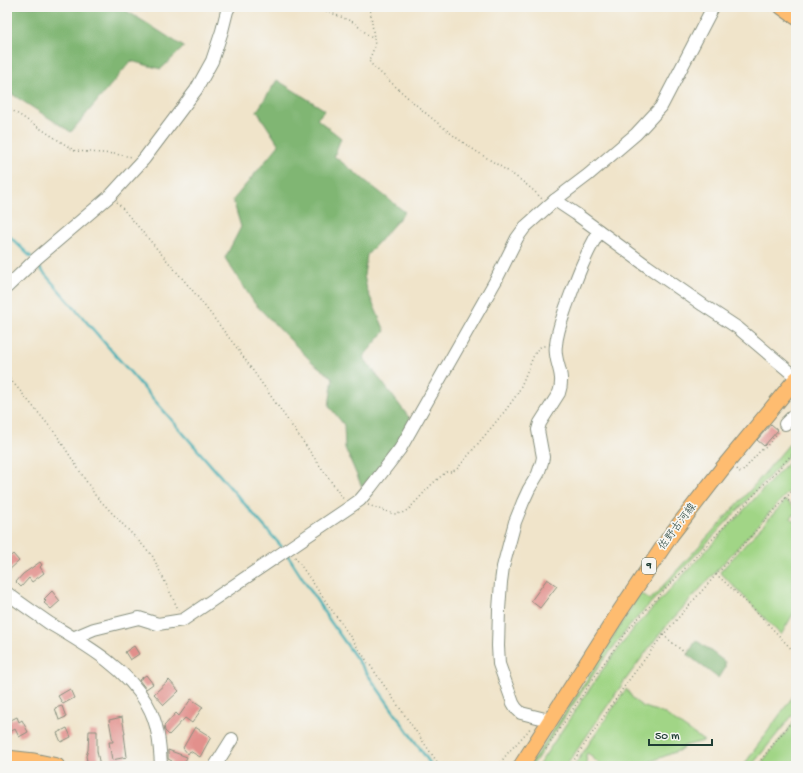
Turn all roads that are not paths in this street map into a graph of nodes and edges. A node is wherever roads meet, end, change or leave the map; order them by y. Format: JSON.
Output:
{"nodes":[{"id":1,"x":229,"y":7,"type":"edge"},
{"id":2,"x":713,"y":7,"type":"edge"},
{"id":3,"x":782,"y":7,"type":"edge"},
{"id":4,"x":796,"y":17,"type":"edge"},
{"id":5,"x":552,"y":203,"type":"junction"},
{"id":6,"x":599,"y":231,"type":"junction"},
{"id":7,"x":7,"y":286,"type":"edge"},
{"id":8,"x":796,"y":378,"type":"edge"},
{"id":9,"x":796,"y":413,"type":"edge"},
{"id":10,"x":785,"y":424,"type":"road end"},
{"id":11,"x":7,"y":593,"type":"edge"},
{"id":12,"x":75,"y":637,"type":"junction"},
{"id":13,"x":550,"y":722,"type":"junction"},
{"id":14,"x":232,"y":739,"type":"dead end"},
{"id":15,"x":7,"y":758,"type":"edge"},
{"id":16,"x":57,"y":766,"type":"edge"},
{"id":17,"x":161,"y":766,"type":"edge"},
{"id":18,"x":215,"y":766,"type":"edge"},
{"id":19,"x":521,"y":766,"type":"edge"}],
"edges":[{"from":1,"to":7,"type":"street"},
{"from":2,"to":5,"type":"street"},
{"from":3,"to":4,"type":"main road"},
{"from":5,"to":6,"type":"street"},
{"from":5,"to":12,"type":"street"},
{"from":6,"to":8,"type":"street"},
{"from":6,"to":13,"type":"street"},
{"from":8,"to":13,"type":"main road","name":"佐野古河線","number":"9"},
{"from":9,"to":10,"type":"street"},
{"from":11,"to":12,"type":"street"},
{"from":12,"to":17,"type":"street"},
{"from":13,"to":19,"type":"main road","name":"佐野古河線","number":"9"},
{"from":14,"to":18,"type":"street"},
{"from":15,"to":16,"type":"main road"}]}
